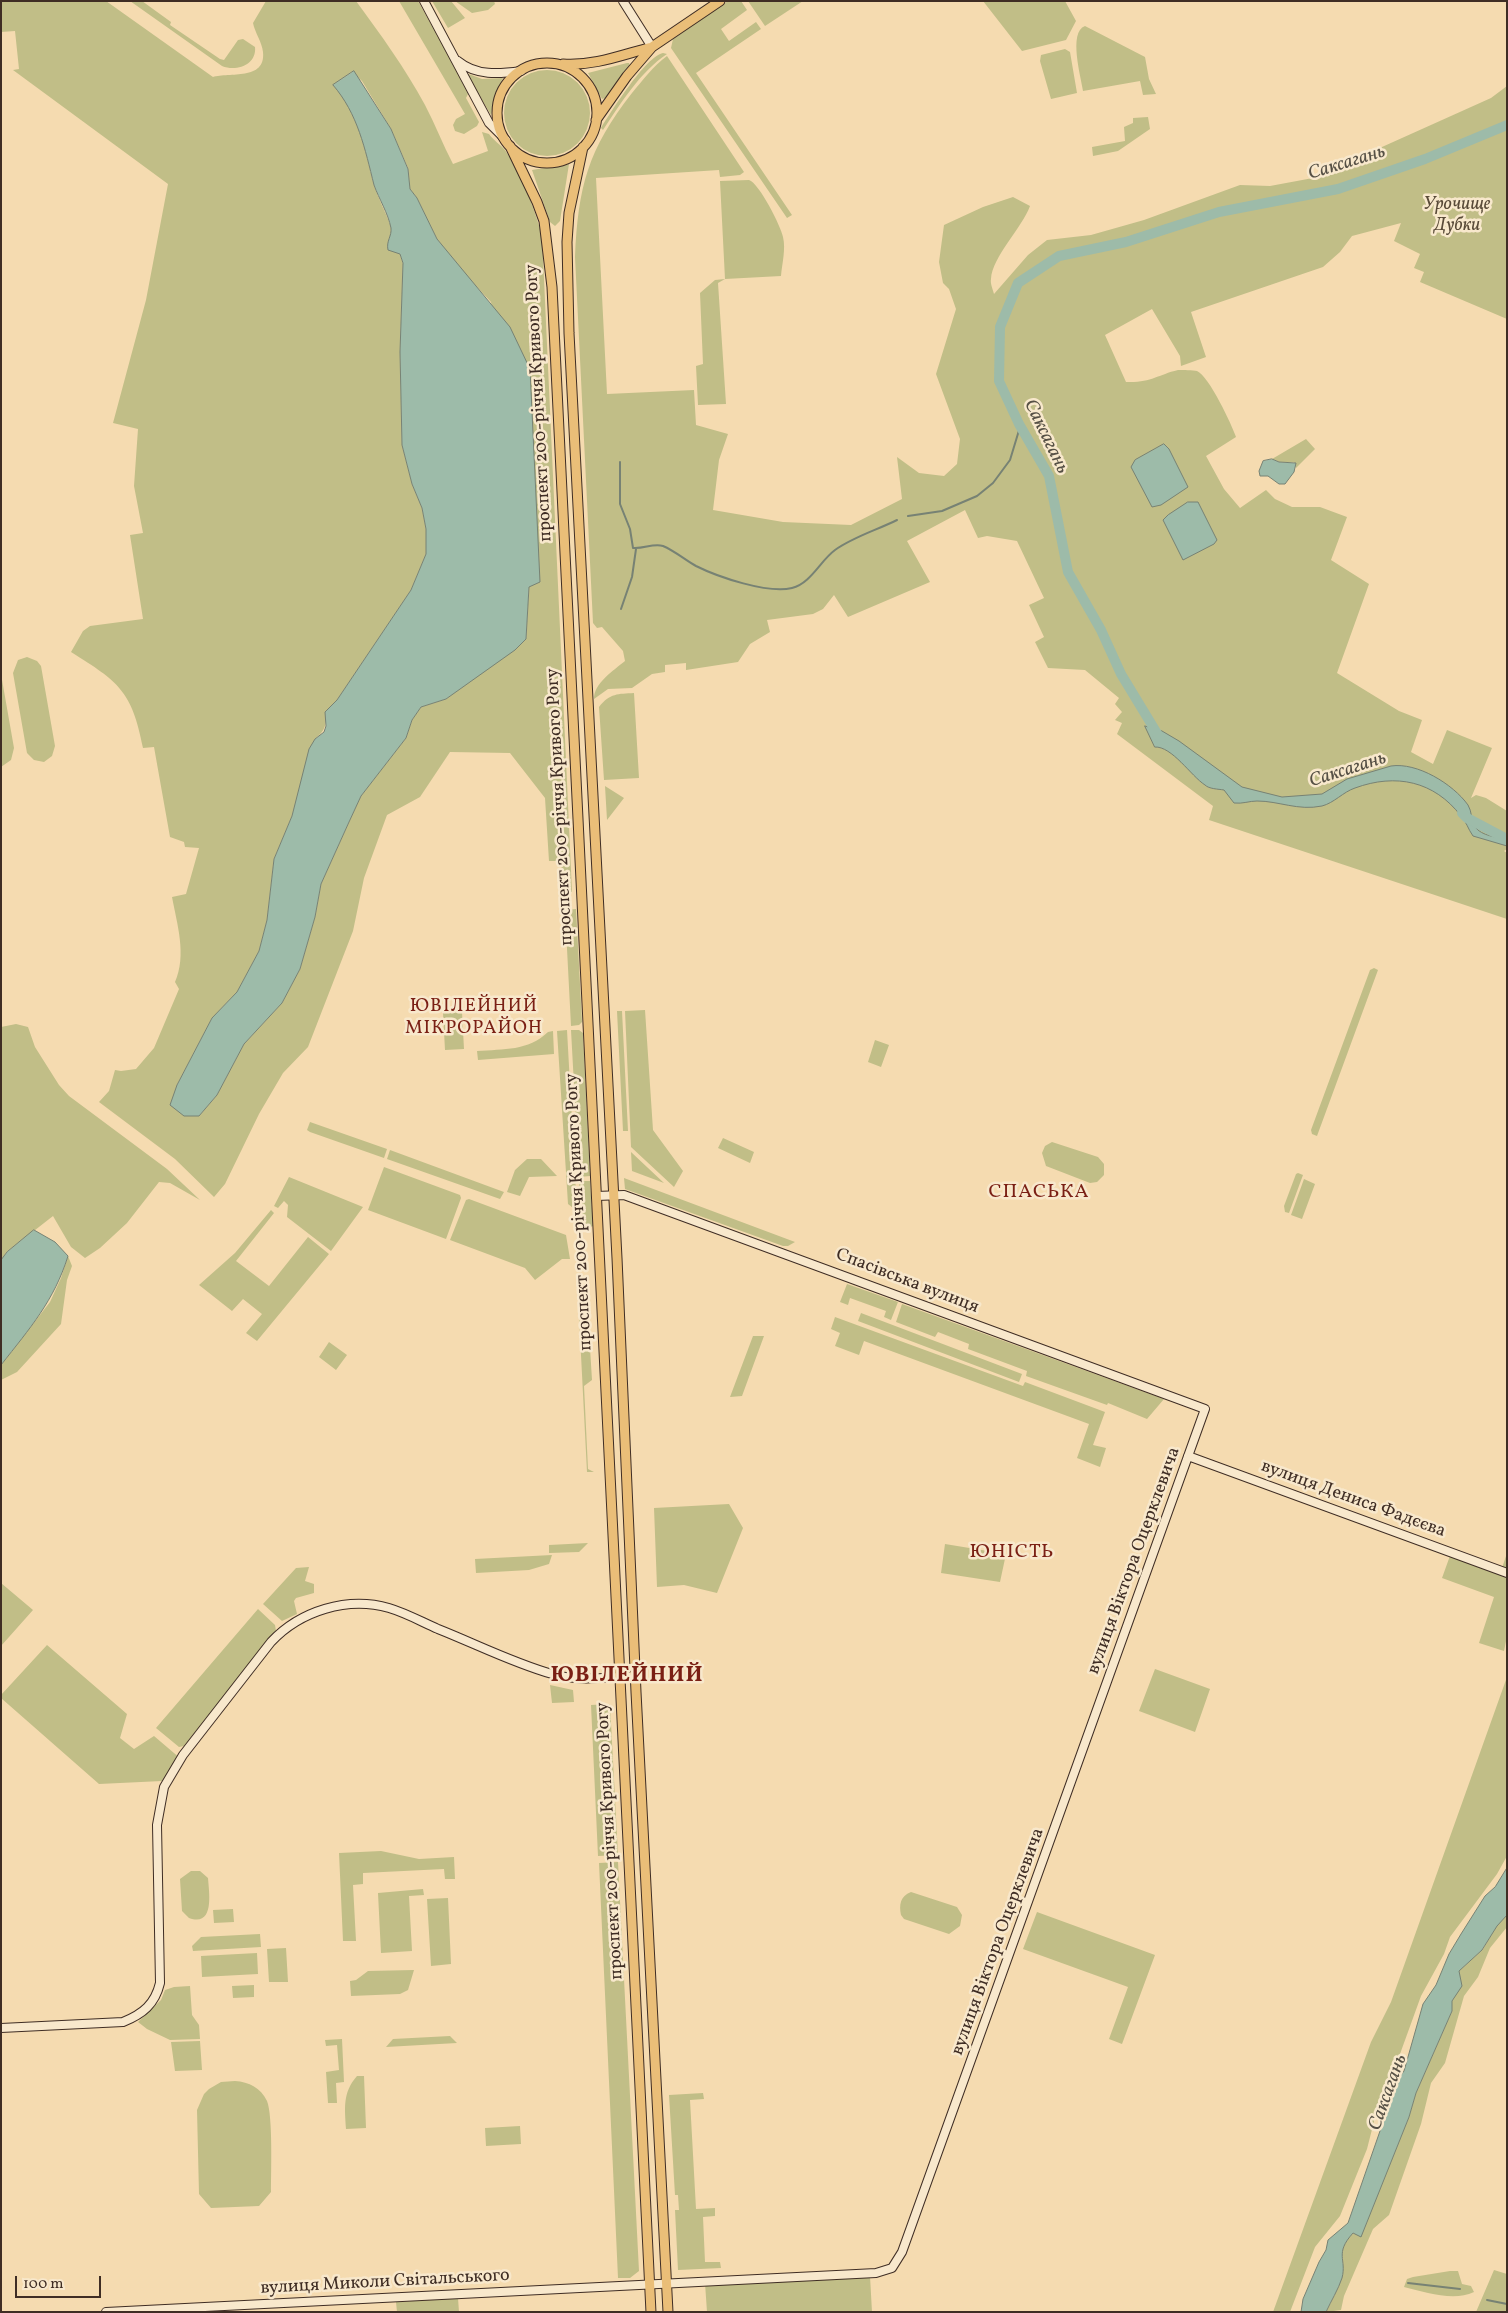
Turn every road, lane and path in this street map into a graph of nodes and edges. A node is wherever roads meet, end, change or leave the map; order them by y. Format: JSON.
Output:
{"nodes":[{"id":1,"x":424,"y":1,"type":"edge"},
{"id":2,"x":623,"y":1,"type":"edge"},
{"id":3,"x":720,"y":1,"type":"edge"},
{"id":4,"x":652,"y":47,"type":"junction"},
{"id":5,"x":458,"y":61,"type":"junction"},
{"id":6,"x":555,"y":64,"type":"junction"},
{"id":7,"x":521,"y":71,"type":"junction"},
{"id":8,"x":596,"y":120,"type":"junction"},
{"id":9,"x":508,"y":143,"type":"junction"},
{"id":10,"x":583,"y":147,"type":"junction"},
{"id":11,"x":597,"y":878,"type":"junction"},
{"id":12,"x":579,"y":879,"type":"junction"},
{"id":13,"x":596,"y":1196,"type":"junction"},
{"id":14,"x":613,"y":1196,"type":"junction"},
{"id":15,"x":1205,"y":1409,"type":"joint"},
{"id":16,"x":1188,"y":1456,"type":"junction"},
{"id":17,"x":1507,"y":1573,"type":"edge"},
{"id":18,"x":635,"y":1676,"type":"junction"},
{"id":19,"x":619,"y":1677,"type":"junction"},
{"id":20,"x":649,"y":1951,"type":"junction"},
{"id":21,"x":633,"y":1952,"type":"junction"},
{"id":22,"x":1,"y":2028,"type":"edge"},
{"id":23,"x":666,"y":2282,"type":"junction"},
{"id":24,"x":650,"y":2283,"type":"junction"},
{"id":25,"x":106,"y":2312,"type":"edge"},
{"id":26,"x":651,"y":2312,"type":"edge"},
{"id":27,"x":668,"y":2312,"type":"edge"}],
"edges":[{"from":1,"to":5,"type":"street"},
{"from":2,"to":4,"type":"street"},
{"from":3,"to":4,"type":"main road"},
{"from":4,"to":6,"type":"main road"},
{"from":4,"to":8,"type":"main road"},
{"from":5,"to":7,"type":"street"},
{"from":5,"to":9,"type":"street"},
{"from":6,"to":7,"type":"main road"},
{"from":6,"to":8,"type":"main road"},
{"from":7,"to":9,"type":"main road"},
{"from":8,"to":10,"type":"main road"},
{"from":9,"to":10,"type":"main road"},
{"from":9,"to":12,"type":"main road","name":"проспект 200-річчя Кривого Рогу"},
{"from":10,"to":11,"type":"main road","name":"проспект 200-річчя Кривого Рогу"},
{"from":11,"to":12,"type":"main road"},
{"from":11,"to":14,"type":"main road","name":"проспект 200-річчя Кривого Рогу"},
{"from":12,"to":13,"type":"main road","name":"проспект 200-річчя Кривого Рогу"},
{"from":13,"to":14,"type":"street","name":"Спасівська вулиця"},
{"from":13,"to":19,"type":"main road","name":"проспект 200-річчя Кривого Рогу"},
{"from":14,"to":15,"type":"street","name":"Спасівська вулиця"},
{"from":14,"to":18,"type":"main road","name":"проспект 200-річчя Кривого Рогу"},
{"from":15,"to":16,"type":"street","name":"вулиця Віктора Оцерклевича"},
{"from":16,"to":17,"type":"street","name":"вулиця Дениса Фадєєва"},
{"from":16,"to":23,"type":"street","name":"вулиця Віктора Оцерклевича"},
{"from":18,"to":19,"type":"street"},
{"from":18,"to":20,"type":"main road","name":"проспект 200-річчя Кривого Рогу"},
{"from":19,"to":21,"type":"main road","name":"проспект 200-річчя Кривого Рогу"},
{"from":19,"to":22,"type":"street"},
{"from":20,"to":21,"type":"main road"},
{"from":20,"to":23,"type":"main road","name":"проспект 200-річчя Кривого Рогу"},
{"from":21,"to":24,"type":"main road","name":"проспект 200-річчя Кривого Рогу"},
{"from":23,"to":24,"type":"street","name":"вулиця Миколи Світальського"},
{"from":23,"to":27,"type":"main road","name":"проспект 200-річчя Кривого Рогу"},
{"from":24,"to":25,"type":"street","name":"вулиця Миколи Світальського"},
{"from":24,"to":26,"type":"main road","name":"проспект 200-річчя Кривого Рогу"}]}
